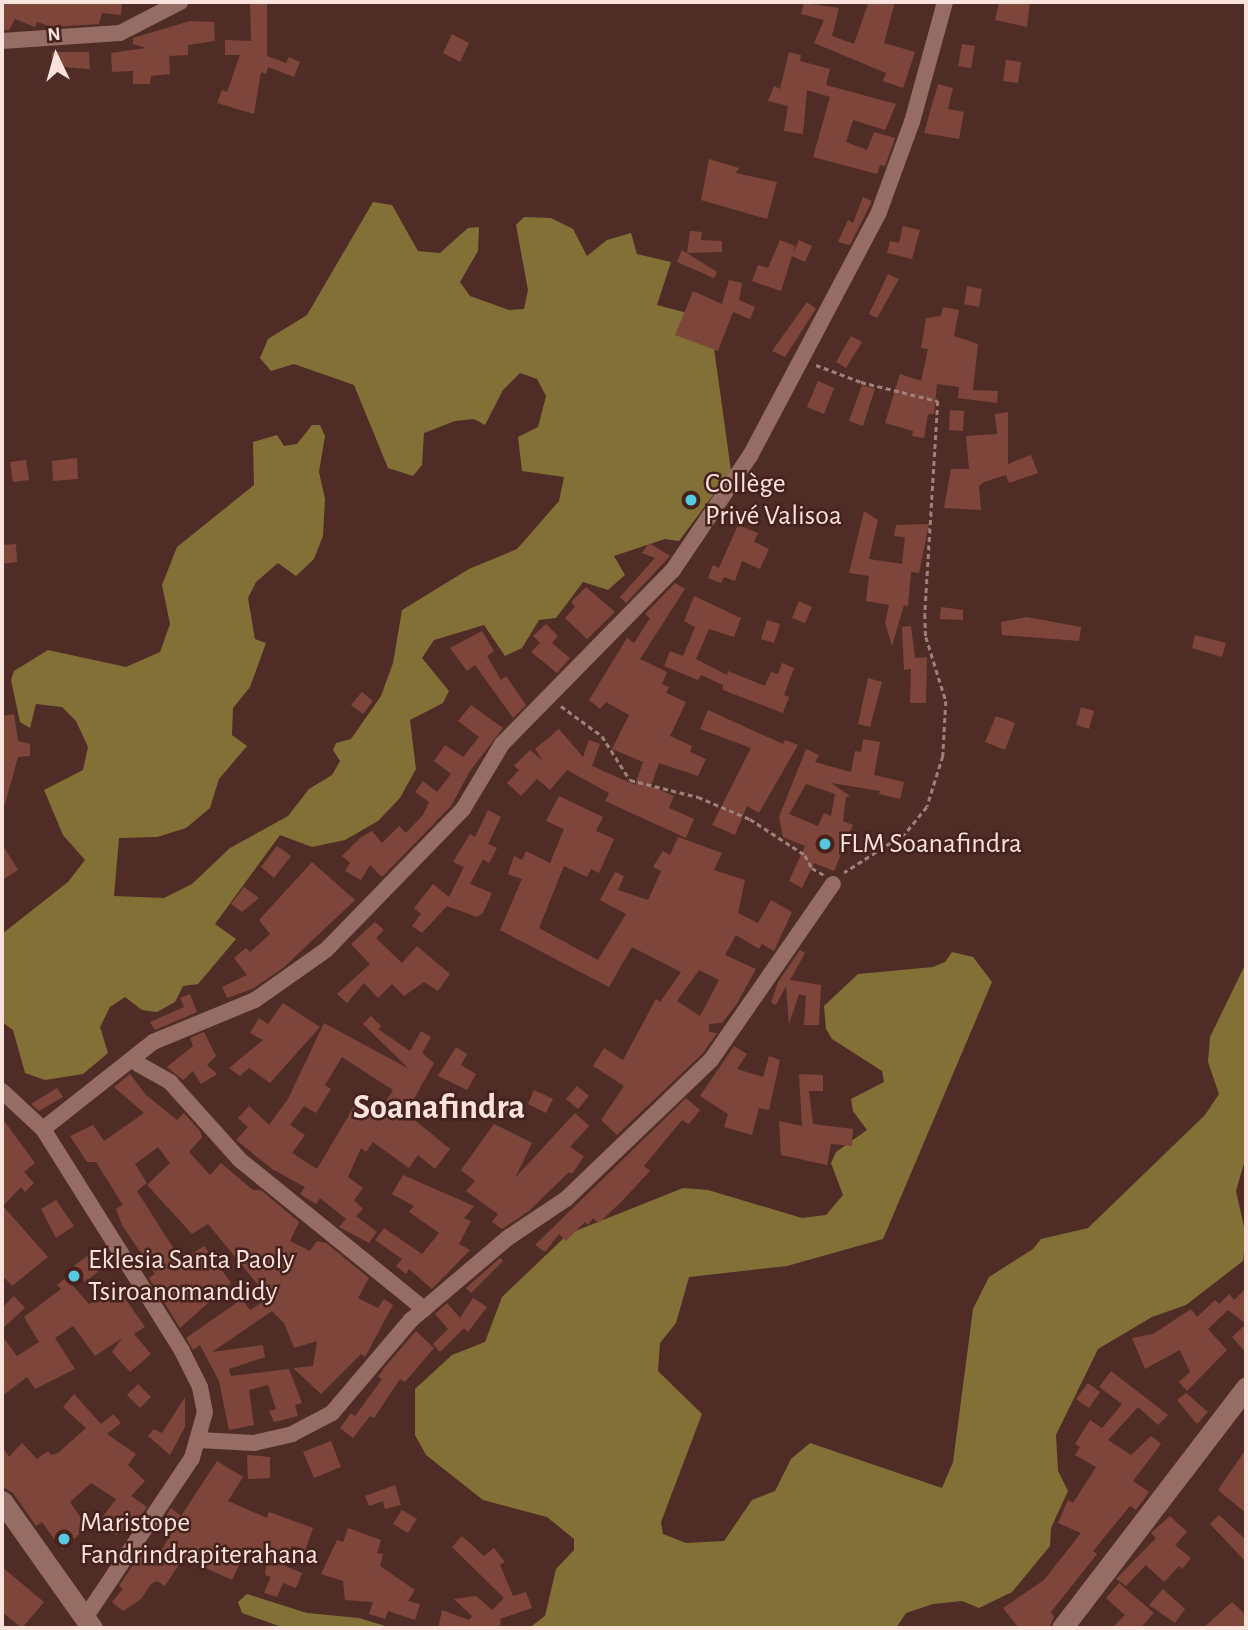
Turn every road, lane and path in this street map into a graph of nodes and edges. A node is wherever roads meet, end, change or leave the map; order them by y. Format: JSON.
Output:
{"nodes":[{"id":1,"x":180,"y":2,"type":"edge"},
{"id":2,"x":945,"y":2,"type":"edge"},
{"id":3,"x":2,"y":41,"type":"edge"},
{"id":4,"x":799,"y":359,"type":"junction"},
{"id":5,"x":549,"y":697,"type":"junction"},
{"id":6,"x":833,"y":884,"type":"junction"},
{"id":7,"x":138,"y":1064,"type":"dead end"},
{"id":8,"x":2,"y":1091,"type":"edge"},
{"id":9,"x":43,"y":1129,"type":"junction"},
{"id":10,"x":424,"y":1309,"type":"junction"},
{"id":11,"x":1246,"y":1387,"type":"edge"},
{"id":12,"x":199,"y":1440,"type":"junction"},
{"id":13,"x":2,"y":1501,"type":"edge"},
{"id":14,"x":88,"y":1623,"type":"edge"},
{"id":15,"x":1062,"y":1628,"type":"edge"}],
"edges":[{"from":1,"to":3,"type":"street"},
{"from":2,"to":4,"type":"street"},
{"from":4,"to":5,"type":"street"},
{"from":4,"to":6,"type":"path"},
{"from":5,"to":6,"type":"path"},
{"from":5,"to":9,"type":"street"},
{"from":6,"to":10,"type":"street"},
{"from":7,"to":10,"type":"street"},
{"from":8,"to":9,"type":"street"},
{"from":9,"to":12,"type":"street"},
{"from":10,"to":12,"type":"street"},
{"from":11,"to":15,"type":"street"},
{"from":12,"to":14,"type":"street"},
{"from":13,"to":14,"type":"street"}]}
